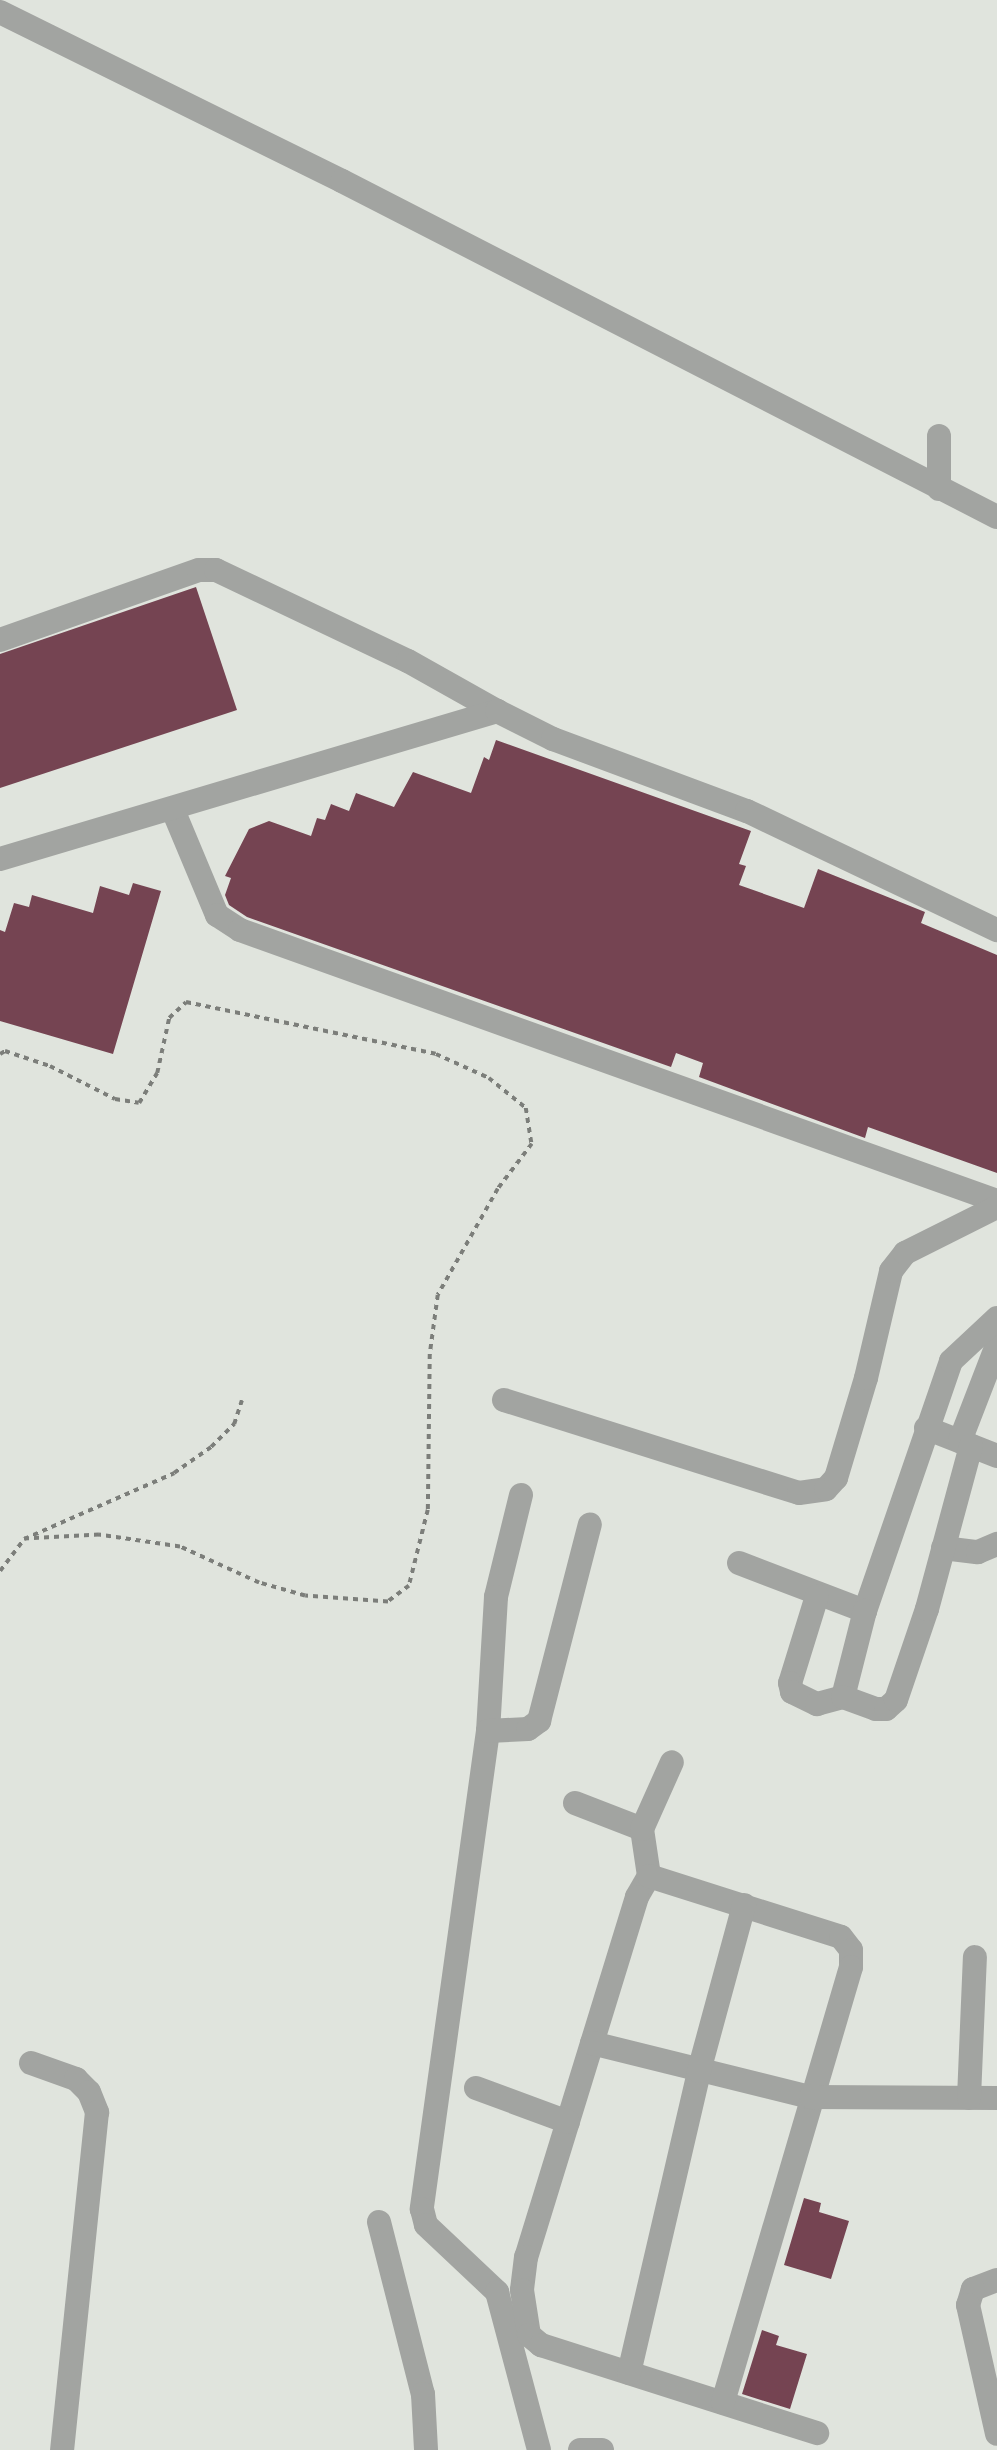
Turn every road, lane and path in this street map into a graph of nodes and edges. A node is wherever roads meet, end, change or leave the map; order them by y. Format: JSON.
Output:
{"nodes":[{"id":1,"x":0,"y":12,"type":"edge"},
{"id":2,"x":939,"y":436,"type":"dead end"},
{"id":3,"x":939,"y":489,"type":"junction"},
{"id":4,"x":997,"y":517,"type":"edge"},
{"id":5,"x":0,"y":640,"type":"edge"},
{"id":6,"x":497,"y":711,"type":"junction"},
{"id":7,"x":173,"y":810,"type":"junction"},
{"id":8,"x":0,"y":859,"type":"edge"},
{"id":9,"x":997,"y":930,"type":"edge"},
{"id":10,"x":0,"y":1054,"type":"edge"},
{"id":11,"x":997,"y":1201,"type":"edge"},
{"id":12,"x":997,"y":1207,"type":"edge"},
{"id":13,"x":997,"y":1318,"type":"edge"},
{"id":14,"x":997,"y":1345,"type":"edge"},
{"id":15,"x":242,"y":1400,"type":"dead end"},
{"id":16,"x":504,"y":1400,"type":"dead end"},
{"id":17,"x":926,"y":1427,"type":"junction"},
{"id":18,"x":966,"y":1443,"type":"junction"},
{"id":19,"x":997,"y":1456,"type":"edge"},
{"id":20,"x":521,"y":1495,"type":"dead end"},
{"id":21,"x":590,"y":1524,"type":"dead end"},
{"id":22,"x":24,"y":1539,"type":"junction"},
{"id":23,"x":997,"y":1544,"type":"edge"},
{"id":24,"x":943,"y":1548,"type":"junction"},
{"id":25,"x":739,"y":1563,"type":"dead end"},
{"id":26,"x":0,"y":1571,"type":"edge"},
{"id":27,"x":817,"y":1595,"type":"junction"},
{"id":28,"x":865,"y":1611,"type":"junction"},
{"id":29,"x":843,"y":1697,"type":"junction"},
{"id":30,"x":488,"y":1731,"type":"junction"},
{"id":31,"x":672,"y":1762,"type":"dead end"},
{"id":32,"x":575,"y":1803,"type":"dead end"},
{"id":33,"x":642,"y":1829,"type":"junction"},
{"id":34,"x":649,"y":1876,"type":"junction"},
{"id":35,"x":744,"y":1905,"type":"junction"},
{"id":36,"x":975,"y":1956,"type":"dead end"},
{"id":37,"x":592,"y":2043,"type":"junction"},
{"id":38,"x":31,"y":2063,"type":"dead end"},
{"id":39,"x":699,"y":2071,"type":"junction"},
{"id":40,"x":476,"y":2088,"type":"dead end"},
{"id":41,"x":811,"y":2097,"type":"junction"},
{"id":42,"x":969,"y":2098,"type":"junction"},
{"id":43,"x":997,"y":2098,"type":"edge"},
{"id":44,"x":568,"y":2122,"type":"junction"},
{"id":45,"x":379,"y":2222,"type":"dead end"},
{"id":46,"x":997,"y":2280,"type":"edge"},
{"id":47,"x":629,"y":2373,"type":"junction"},
{"id":48,"x":723,"y":2403,"type":"junction"},
{"id":49,"x":817,"y":2433,"type":"dead end"},
{"id":50,"x":997,"y":2434,"type":"edge"},
{"id":51,"x":62,"y":2450,"type":"edge"},
{"id":52,"x":426,"y":2450,"type":"edge"},
{"id":53,"x":539,"y":2450,"type":"edge"},
{"id":54,"x":580,"y":2450,"type":"edge"},
{"id":55,"x":602,"y":2450,"type":"edge"}],
"edges":[{"from":1,"to":3,"type":"street"},
{"from":2,"to":3,"type":"street"},
{"from":3,"to":4,"type":"street"},
{"from":5,"to":6,"type":"street"},
{"from":6,"to":7,"type":"street"},
{"from":6,"to":9,"type":"street"},
{"from":7,"to":8,"type":"street"},
{"from":7,"to":11,"type":"street"},
{"from":10,"to":22,"type":"path"},
{"from":12,"to":16,"type":"street"},
{"from":13,"to":17,"type":"street"},
{"from":14,"to":18,"type":"street"},
{"from":15,"to":22,"type":"path"},
{"from":17,"to":18,"type":"street"},
{"from":17,"to":28,"type":"street"},
{"from":18,"to":19,"type":"street"},
{"from":18,"to":24,"type":"street"},
{"from":20,"to":30,"type":"street"},
{"from":21,"to":30,"type":"street"},
{"from":22,"to":26,"type":"path"},
{"from":23,"to":24,"type":"street"},
{"from":24,"to":29,"type":"street"},
{"from":25,"to":27,"type":"street"},
{"from":27,"to":28,"type":"street"},
{"from":27,"to":29,"type":"street"},
{"from":28,"to":29,"type":"street"},
{"from":30,"to":53,"type":"street"},
{"from":31,"to":33,"type":"street"},
{"from":32,"to":33,"type":"street"},
{"from":33,"to":34,"type":"street"},
{"from":34,"to":35,"type":"street"},
{"from":34,"to":37,"type":"street"},
{"from":35,"to":39,"type":"street"},
{"from":35,"to":41,"type":"street"},
{"from":36,"to":42,"type":"street"},
{"from":37,"to":39,"type":"street"},
{"from":37,"to":44,"type":"street"},
{"from":38,"to":51,"type":"street"},
{"from":39,"to":41,"type":"street"},
{"from":39,"to":47,"type":"street"},
{"from":40,"to":44,"type":"street"},
{"from":41,"to":42,"type":"street"},
{"from":41,"to":48,"type":"street"},
{"from":42,"to":43,"type":"street"},
{"from":44,"to":47,"type":"street"},
{"from":45,"to":52,"type":"street"},
{"from":46,"to":50,"type":"street"},
{"from":47,"to":48,"type":"street"},
{"from":48,"to":49,"type":"street"},
{"from":54,"to":55,"type":"street"}]}
